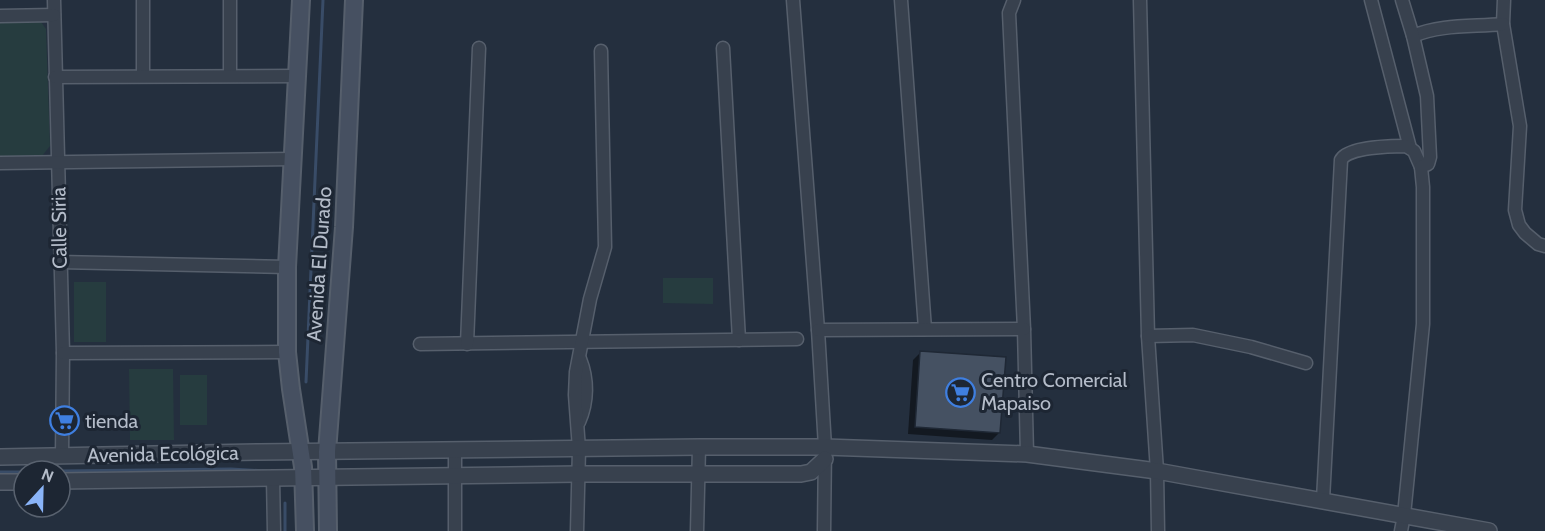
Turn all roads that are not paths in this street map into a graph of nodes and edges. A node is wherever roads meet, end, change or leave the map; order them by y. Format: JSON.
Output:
{"nodes":[{"id":1,"x":54,"y":0,"type":"edge"},
{"id":2,"x":143,"y":0,"type":"edge"},
{"id":3,"x":230,"y":0,"type":"edge"},
{"id":4,"x":301,"y":0,"type":"edge"},
{"id":5,"x":354,"y":0,"type":"edge"},
{"id":6,"x":793,"y":0,"type":"edge"},
{"id":7,"x":901,"y":0,"type":"edge"},
{"id":8,"x":1014,"y":0,"type":"edge"},
{"id":9,"x":1140,"y":0,"type":"edge"},
{"id":10,"x":1371,"y":0,"type":"edge"},
{"id":11,"x":1402,"y":0,"type":"edge"},
{"id":12,"x":1503,"y":0,"type":"edge"},
{"id":13,"x":54,"y":15,"type":"junction"},
{"id":14,"x":0,"y":16,"type":"edge"},
{"id":15,"x":1503,"y":24,"type":"junction"},
{"id":16,"x":1413,"y":36,"type":"junction"},
{"id":17,"x":479,"y":48,"type":"dead end"},
{"id":18,"x":723,"y":48,"type":"dead end"},
{"id":19,"x":601,"y":51,"type":"dead end"},
{"id":20,"x":143,"y":75,"type":"junction"},
{"id":21,"x":230,"y":75,"type":"junction"},
{"id":22,"x":298,"y":76,"type":"junction"},
{"id":23,"x":55,"y":77,"type":"junction"},
{"id":24,"x":1410,"y":148,"type":"junction"},
{"id":25,"x":293,"y":159,"type":"junction"},
{"id":26,"x":0,"y":163,"type":"edge"},
{"id":27,"x":57,"y":163,"type":"junction"},
{"id":28,"x":1421,"y":167,"type":"junction"},
{"id":29,"x":1545,"y":246,"type":"edge"},
{"id":30,"x":59,"y":262,"type":"junction"},
{"id":31,"x":287,"y":267,"type":"junction"},
{"id":32,"x":925,"y":329,"type":"junction"},
{"id":33,"x":1024,"y":329,"type":"junction"},
{"id":34,"x":818,"y":330,"type":"junction"},
{"id":35,"x":1148,"y":336,"type":"junction"},
{"id":36,"x":797,"y":339,"type":"dead end"},
{"id":37,"x":739,"y":340,"type":"junction"},
{"id":38,"x":580,"y":343,"type":"junction"},
{"id":39,"x":420,"y":344,"type":"dead end"},
{"id":40,"x":467,"y":344,"type":"junction"},
{"id":41,"x":287,"y":352,"type":"junction"},
{"id":42,"x":63,"y":353,"type":"junction"},
{"id":43,"x":1306,"y":363,"type":"dead end"},
{"id":44,"x":699,"y":447,"type":"junction"},
{"id":45,"x":579,"y":448,"type":"junction"},
{"id":46,"x":301,"y":451,"type":"junction"},
{"id":47,"x":455,"y":451,"type":"junction"},
{"id":48,"x":327,"y":452,"type":"junction"},
{"id":49,"x":825,"y":453,"type":"junction"},
{"id":50,"x":1027,"y":454,"type":"junction"},
{"id":51,"x":62,"y":456,"type":"junction"},
{"id":52,"x":0,"y":457,"type":"edge"},
{"id":53,"x":1157,"y":471,"type":"junction"},
{"id":54,"x":577,"y":474,"type":"junction"},
{"id":55,"x":698,"y":474,"type":"junction"},
{"id":56,"x":455,"y":477,"type":"junction"},
{"id":57,"x":273,"y":478,"type":"junction"},
{"id":58,"x":304,"y":478,"type":"junction"},
{"id":59,"x":327,"y":478,"type":"junction"},
{"id":60,"x":72,"y":481,"type":"edge"},
{"id":61,"x":1323,"y":500,"type":"junction"},
{"id":62,"x":1404,"y":515,"type":"junction"},
{"id":63,"x":274,"y":531,"type":"edge"},
{"id":64,"x":305,"y":531,"type":"edge"},
{"id":65,"x":328,"y":531,"type":"edge"},
{"id":66,"x":454,"y":531,"type":"edge"},
{"id":67,"x":577,"y":531,"type":"edge"},
{"id":68,"x":697,"y":531,"type":"edge"},
{"id":69,"x":824,"y":531,"type":"edge"},
{"id":70,"x":1158,"y":531,"type":"edge"},
{"id":71,"x":1401,"y":531,"type":"edge"},
{"id":72,"x":1489,"y":531,"type":"edge"}],
"edges":[{"from":1,"to":13,"type":"street","name":"Calle Siria"},
{"from":2,"to":20,"type":"street"},
{"from":3,"to":21,"type":"street"},
{"from":4,"to":22,"type":"main road","name":"Avenida El Durado"},
{"from":5,"to":48,"type":"main road","name":"Avenida El Durado"},
{"from":6,"to":34,"type":"street"},
{"from":7,"to":32,"type":"street"},
{"from":8,"to":33,"type":"street"},
{"from":9,"to":35,"type":"street"},
{"from":10,"to":24,"type":"street"},
{"from":11,"to":16,"type":"street"},
{"from":12,"to":15,"type":"street"},
{"from":13,"to":14,"type":"street"},
{"from":13,"to":23,"type":"street","name":"Calle Siria"},
{"from":15,"to":16,"type":"street"},
{"from":15,"to":29,"type":"street"},
{"from":16,"to":28,"type":"street"},
{"from":17,"to":40,"type":"street"},
{"from":18,"to":37,"type":"street"},
{"from":19,"to":38,"type":"street"},
{"from":20,"to":21,"type":"street"},
{"from":20,"to":23,"type":"street"},
{"from":21,"to":22,"type":"street"},
{"from":22,"to":25,"type":"main road","name":"Avenida El Durado"},
{"from":23,"to":27,"type":"street","name":"Calle Siria"},
{"from":24,"to":28,"type":"street"},
{"from":24,"to":61,"type":"street"},
{"from":25,"to":27,"type":"street"},
{"from":25,"to":31,"type":"main road","name":"Avenida El Durado"},
{"from":26,"to":27,"type":"street"},
{"from":27,"to":30,"type":"street","name":"Calle Siria"},
{"from":28,"to":62,"type":"street"},
{"from":30,"to":31,"type":"street"},
{"from":30,"to":42,"type":"street","name":"Calle Siria"},
{"from":31,"to":41,"type":"main road","name":"Avenida El Durado"},
{"from":32,"to":33,"type":"street"},
{"from":32,"to":34,"type":"street"},
{"from":33,"to":50,"type":"street"},
{"from":34,"to":49,"type":"street"},
{"from":35,"to":43,"type":"street"},
{"from":35,"to":53,"type":"street"},
{"from":36,"to":37,"type":"street"},
{"from":37,"to":38,"type":"street"},
{"from":38,"to":40,"type":"street"},
{"from":38,"to":45,"type":"street"},
{"from":39,"to":40,"type":"street"},
{"from":41,"to":42,"type":"street"},
{"from":41,"to":46,"type":"main road","name":"Avenida El Durado"},
{"from":42,"to":51,"type":"street","name":"Calle Siria"},
{"from":44,"to":45,"type":"street","name":"Avenida Ecológica"},
{"from":44,"to":49,"type":"street","name":"Avenida Ecológica"},
{"from":44,"to":55,"type":"street"},
{"from":45,"to":47,"type":"street","name":"Avenida Ecológica"},
{"from":45,"to":54,"type":"street"},
{"from":46,"to":48,"type":"street","name":"Avenida Ecológica"},
{"from":46,"to":51,"type":"street","name":"Avenida Ecológica"},
{"from":46,"to":58,"type":"main road","name":"Avenida El Durado"},
{"from":47,"to":48,"type":"street","name":"Avenida Ecológica"},
{"from":47,"to":56,"type":"street"},
{"from":48,"to":59,"type":"main road","name":"Avenida El Durado"},
{"from":49,"to":50,"type":"street","name":"Avenida Ecológica"},
{"from":49,"to":55,"type":"street","name":"Avenida Ecológica"},
{"from":49,"to":69,"type":"street"},
{"from":50,"to":53,"type":"street","name":"Avenida Ecológica"},
{"from":51,"to":52,"type":"street","name":"Avenida Ecológica"},
{"from":53,"to":61,"type":"street","name":"Avenida Ecológica"},
{"from":53,"to":70,"type":"street"},
{"from":54,"to":55,"type":"street","name":"Avenida Ecológica"},
{"from":54,"to":56,"type":"street","name":"Avenida Ecológica"},
{"from":54,"to":67,"type":"street"},
{"from":55,"to":68,"type":"street"},
{"from":56,"to":59,"type":"street","name":"Avenida Ecológica"},
{"from":56,"to":66,"type":"street"},
{"from":57,"to":58,"type":"street","name":"Avenida Ecológica"},
{"from":57,"to":60,"type":"street","name":"Avenida Ecológica"},
{"from":57,"to":63,"type":"street"},
{"from":58,"to":59,"type":"street","name":"Avenida Ecológica"},
{"from":58,"to":64,"type":"main road","name":"Avenida El Durado"},
{"from":59,"to":65,"type":"main road","name":"Avenida El Durado"},
{"from":61,"to":62,"type":"street","name":"Avenida Ecológica"},
{"from":62,"to":71,"type":"street"},
{"from":62,"to":72,"type":"street","name":"Avenida Ecológica"}]}
